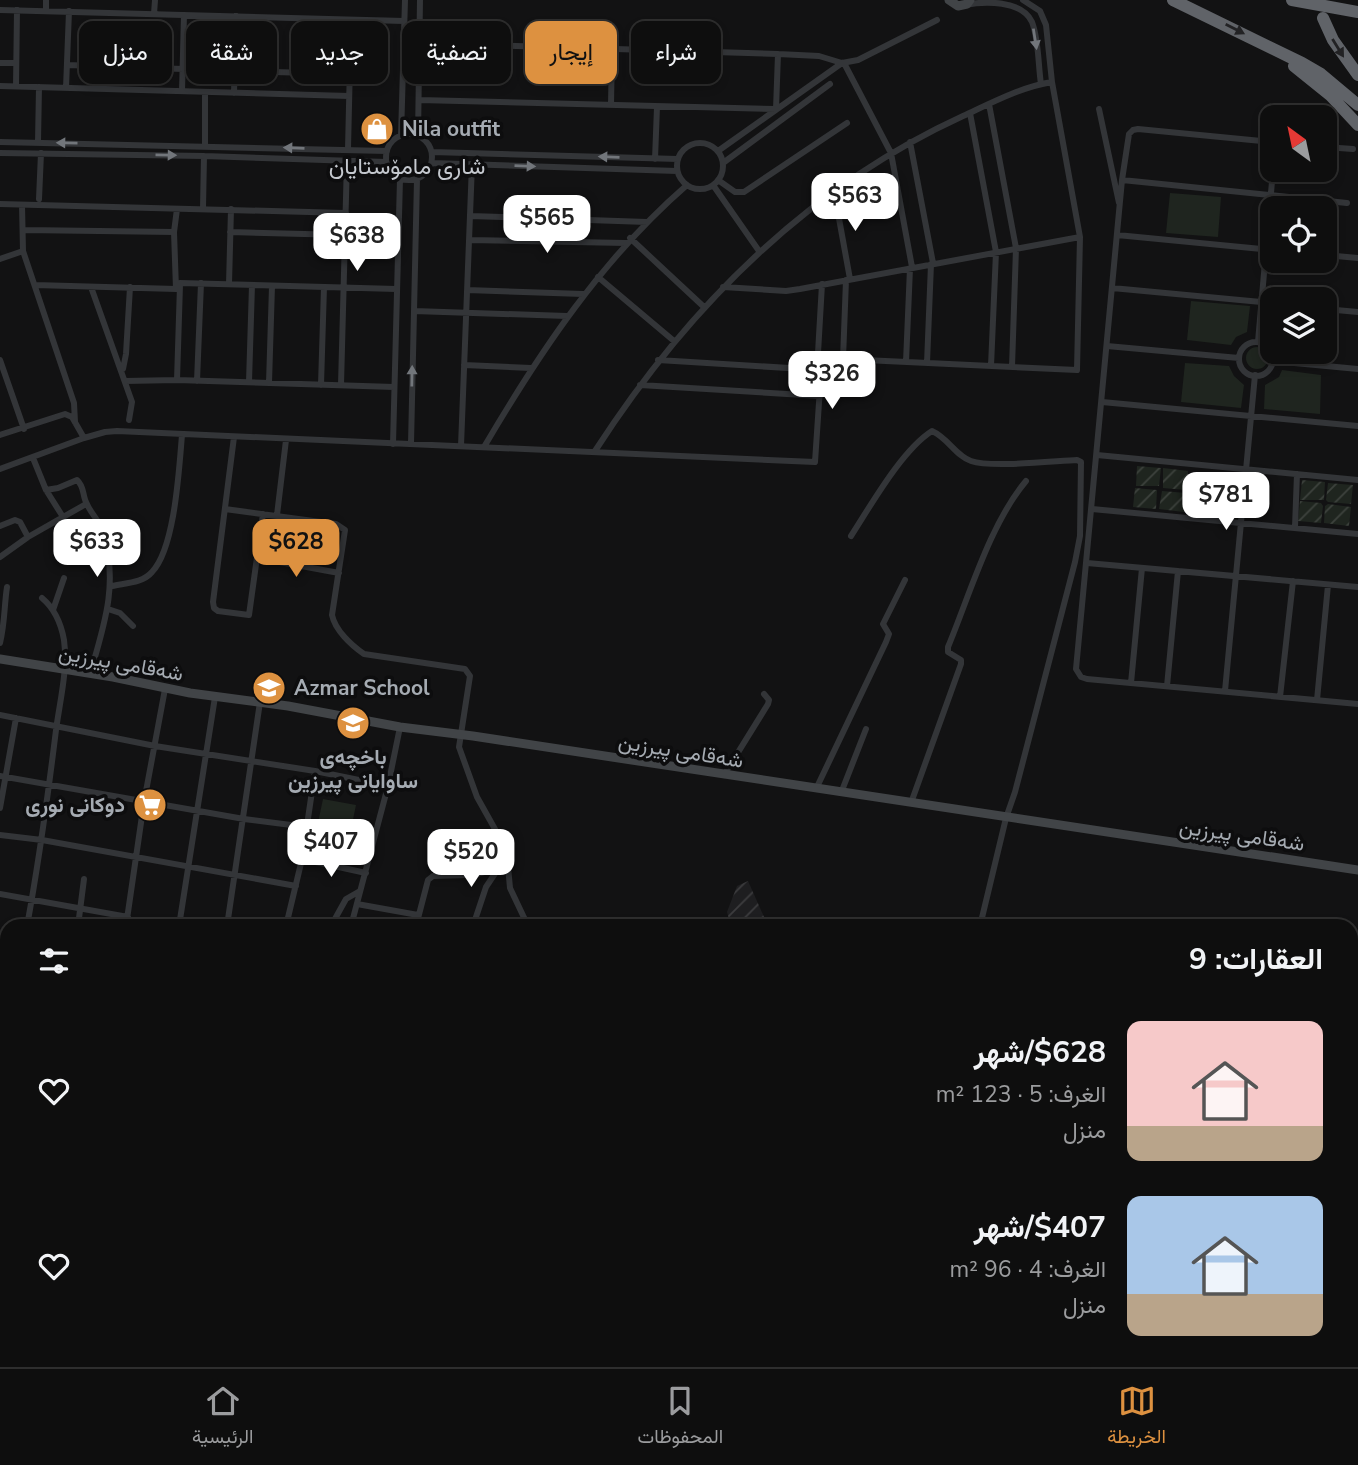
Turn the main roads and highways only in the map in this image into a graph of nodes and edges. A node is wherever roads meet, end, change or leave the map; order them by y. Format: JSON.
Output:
{"nodes":[{"id":1,"x":1173,"y":0,"type":"edge"},
{"id":2,"x":1292,"y":0,"type":"edge"},
{"id":3,"x":1358,"y":12,"type":"edge"},
{"id":4,"x":1324,"y":18,"type":"dead end"},
{"id":5,"x":1272,"y":48,"type":"junction"},
{"id":6,"x":1358,"y":75,"type":"edge"},
{"id":7,"x":1358,"y":104,"type":"edge"},
{"id":8,"x":1358,"y":125,"type":"edge"}],
"edges":[{"from":1,"to":5,"type":"highway","one_way":true},
{"from":2,"to":3,"type":"highway"},
{"from":4,"to":6,"type":"highway","one_way":true},
{"from":5,"to":7,"type":"highway"},
{"from":5,"to":8,"type":"highway"}]}
